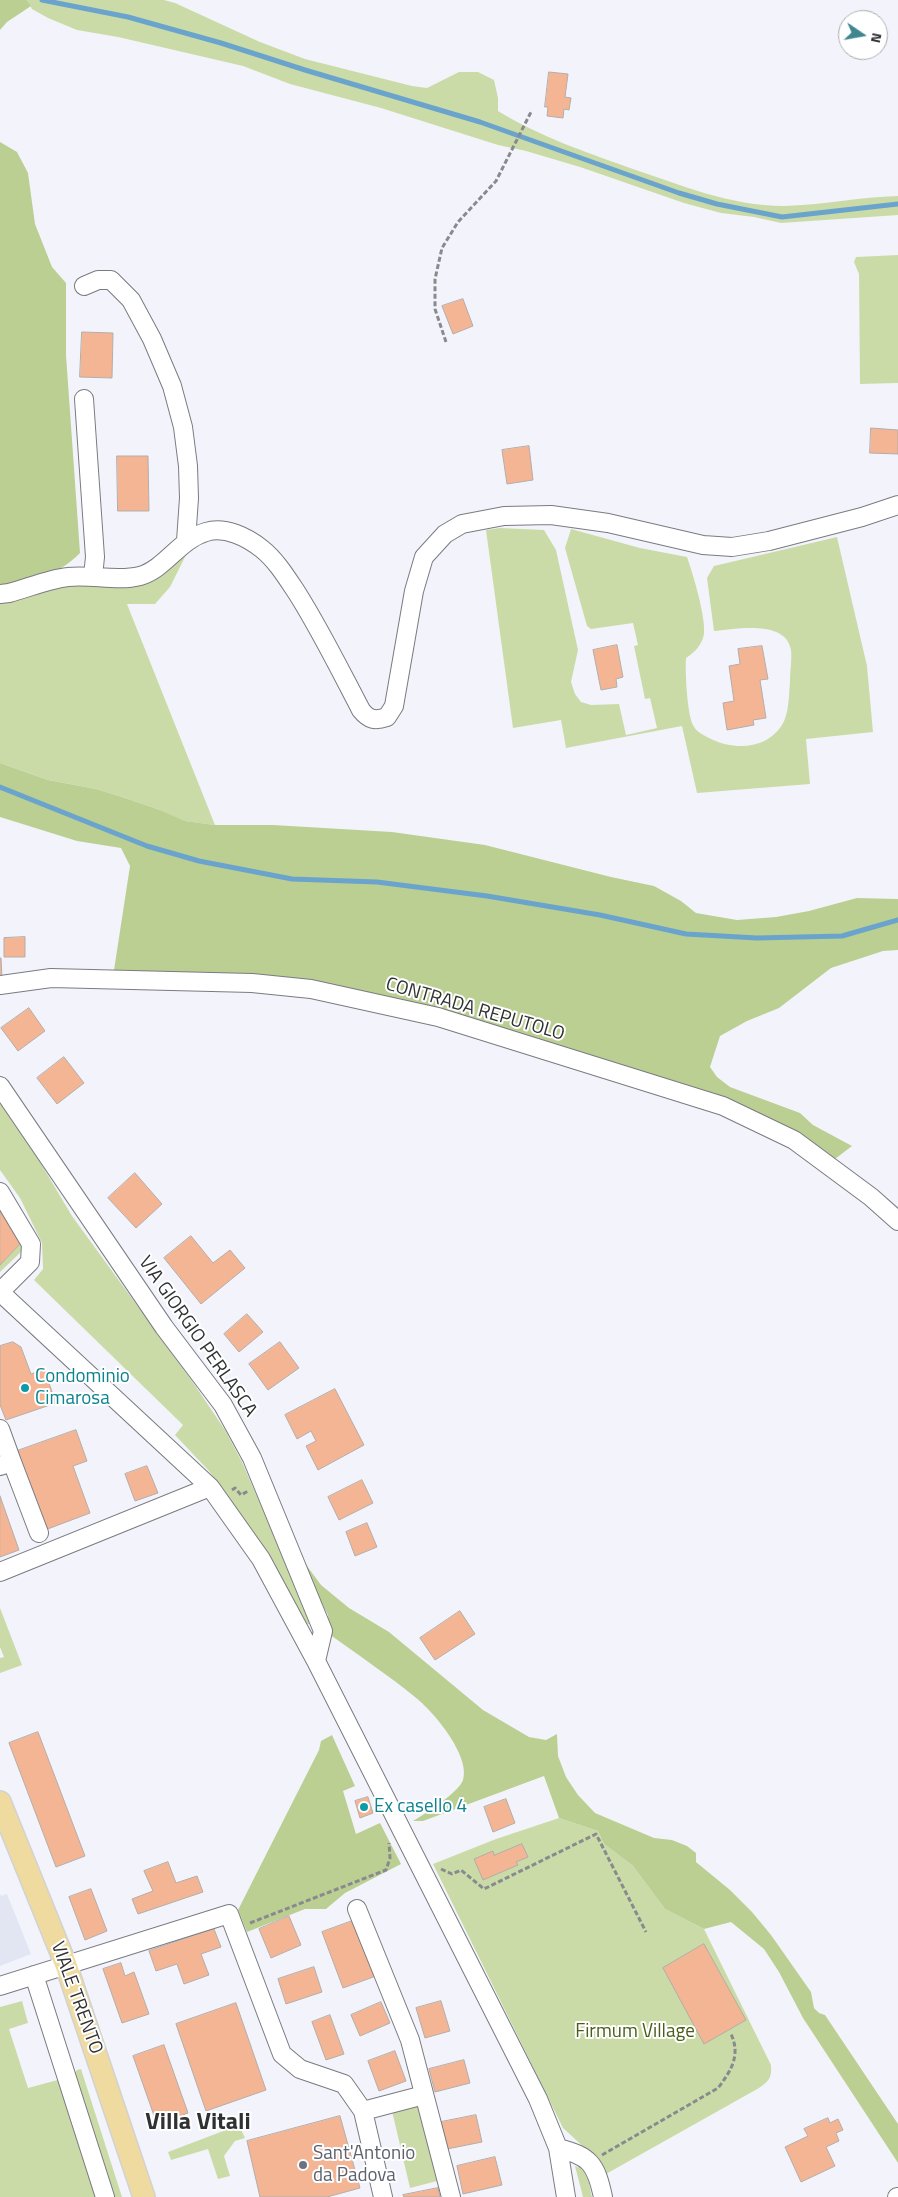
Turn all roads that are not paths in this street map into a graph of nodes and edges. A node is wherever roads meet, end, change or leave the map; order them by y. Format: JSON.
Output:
{"nodes":[{"id":1,"x":84,"y":286,"type":"dead end"},
{"id":2,"x":84,"y":399,"type":"dead end"},
{"id":3,"x":898,"y":505,"type":"edge"},
{"id":4,"x":186,"y":541,"type":"junction"},
{"id":5,"x":93,"y":576,"type":"junction"},
{"id":6,"x":0,"y":594,"type":"edge"},
{"id":7,"x":0,"y":985,"type":"edge"},
{"id":8,"x":0,"y":1086,"type":"edge"},
{"id":9,"x":0,"y":1192,"type":"edge"},
{"id":10,"x":898,"y":1221,"type":"edge"},
{"id":11,"x":0,"y":1292,"type":"edge"},
{"id":12,"x":0,"y":1429,"type":"edge"},
{"id":13,"x":6,"y":1464,"type":"edge"},
{"id":14,"x":214,"y":1493,"type":"junction"},
{"id":15,"x":39,"y":1533,"type":"dead end"},
{"id":16,"x":0,"y":1572,"type":"edge"},
{"id":17,"x":316,"y":1661,"type":"junction"},
{"id":18,"x":0,"y":1802,"type":"edge"},
{"id":19,"x":357,"y":1909,"type":"dead end"},
{"id":20,"x":66,"y":1965,"type":"junction"},
{"id":21,"x":34,"y":1975,"type":"junction"},
{"id":22,"x":0,"y":1986,"type":"edge"},
{"id":23,"x":424,"y":2095,"type":"junction"},
{"id":24,"x":363,"y":2111,"type":"junction"},
{"id":25,"x":558,"y":2148,"type":"junction"},
{"id":26,"x":106,"y":2197,"type":"edge"},
{"id":27,"x":144,"y":2197,"type":"edge"},
{"id":28,"x":383,"y":2197,"type":"edge"},
{"id":29,"x":452,"y":2197,"type":"edge"},
{"id":30,"x":566,"y":2197,"type":"edge"},
{"id":31,"x":603,"y":2197,"type":"edge"}],
"edges":[{"from":1,"to":4,"type":"street"},
{"from":2,"to":5,"type":"street"},
{"from":3,"to":4,"type":"street"},
{"from":4,"to":5,"type":"street"},
{"from":5,"to":6,"type":"street"},
{"from":7,"to":10,"type":"street","name":"CONTRADA REPUTOLO"},
{"from":8,"to":17,"type":"street","name":"VIA GIORGIO PERLASCA"},
{"from":9,"to":11,"type":"street"},
{"from":11,"to":14,"type":"street"},
{"from":12,"to":13,"type":"street"},
{"from":13,"to":15,"type":"street"},
{"from":14,"to":16,"type":"street"},
{"from":14,"to":17,"type":"street"},
{"from":17,"to":25,"type":"street"},
{"from":18,"to":20,"type":"main road","name":"VIALE TRENTO"},
{"from":19,"to":23,"type":"street"},
{"from":20,"to":21,"type":"street"},
{"from":20,"to":24,"type":"street"},
{"from":20,"to":27,"type":"main road","name":"VIALE TRENTO"},
{"from":21,"to":22,"type":"street"},
{"from":21,"to":26,"type":"street"},
{"from":23,"to":24,"type":"street"},
{"from":23,"to":29,"type":"street"},
{"from":24,"to":28,"type":"street"},
{"from":25,"to":30,"type":"street"},
{"from":25,"to":31,"type":"street"}]}
